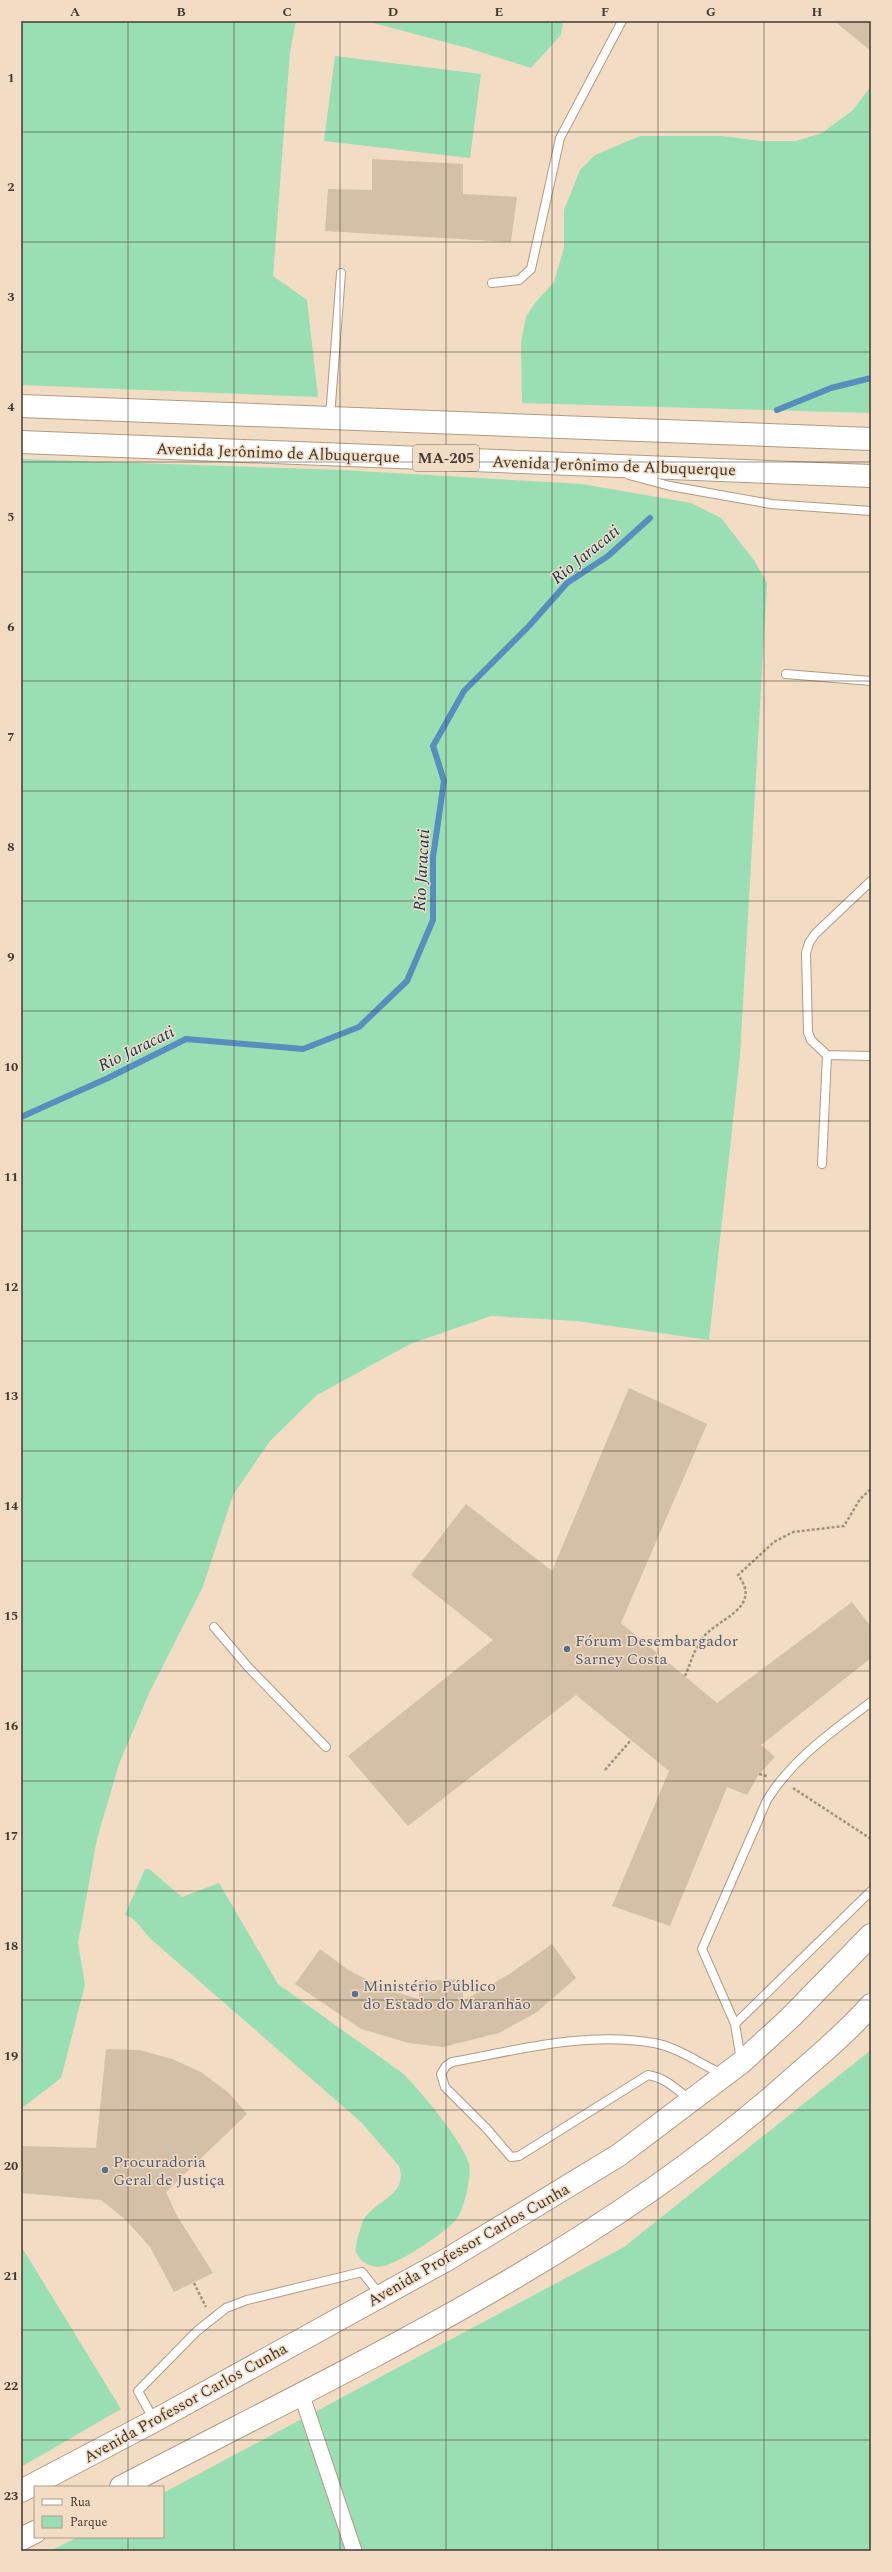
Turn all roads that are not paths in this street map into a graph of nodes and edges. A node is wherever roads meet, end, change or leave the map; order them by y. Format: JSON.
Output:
{"nodes":[{"id":1,"x":622,"y":21,"type":"edge"},
{"id":2,"x":341,"y":273,"type":"dead end"},
{"id":3,"x":492,"y":284,"type":"dead end"},
{"id":4,"x":21,"y":406,"type":"edge"},
{"id":5,"x":330,"y":418,"type":"junction"},
{"id":6,"x":871,"y":439,"type":"edge"},
{"id":7,"x":21,"y":442,"type":"edge"},
{"id":8,"x":579,"y":463,"type":"junction"},
{"id":9,"x":871,"y":476,"type":"edge"},
{"id":10,"x":871,"y":510,"type":"edge"},
{"id":11,"x":786,"y":674,"type":"dead end"},
{"id":12,"x":871,"y":681,"type":"edge"},
{"id":13,"x":871,"y":881,"type":"edge"},
{"id":14,"x":827,"y":1055,"type":"junction"},
{"id":15,"x":871,"y":1056,"type":"edge"},
{"id":16,"x":822,"y":1164,"type":"dead end"},
{"id":17,"x":214,"y":1627,"type":"dead end"},
{"id":18,"x":871,"y":1702,"type":"edge"},
{"id":19,"x":326,"y":1747,"type":"dead end"},
{"id":20,"x":871,"y":1891,"type":"edge"},
{"id":21,"x":871,"y":1935,"type":"edge"},
{"id":22,"x":871,"y":2006,"type":"edge"},
{"id":23,"x":735,"y":2024,"type":"junction"},
{"id":24,"x":742,"y":2062,"type":"junction"},
{"id":25,"x":725,"y":2076,"type":"junction"},
{"id":26,"x":691,"y":2102,"type":"junction"},
{"id":27,"x":380,"y":2295,"type":"junction"},
{"id":28,"x":301,"y":2393,"type":"junction"},
{"id":29,"x":154,"y":2421,"type":"junction"},
{"id":30,"x":123,"y":2486,"type":"edge"},
{"id":31,"x":21,"y":2491,"type":"edge"},
{"id":32,"x":34,"y":2532,"type":"edge"},
{"id":33,"x":21,"y":2539,"type":"edge"},
{"id":34,"x":354,"y":2551,"type":"edge"}],
"edges":[{"from":1,"to":3,"type":"lane"},
{"from":2,"to":5,"type":"lane"},
{"from":4,"to":5,"type":"main road","number":"MA-205"},
{"from":5,"to":6,"type":"main road","number":"MA-205"},
{"from":7,"to":8,"type":"main road","name":"Avenida Jerônimo de Albuquerque","number":"MA-205"},
{"from":8,"to":9,"type":"main road","name":"Avenida Jerônimo de Albuquerque","number":"MA-205"},
{"from":8,"to":10,"type":"lane"},
{"from":11,"to":12,"type":"lane"},
{"from":13,"to":14,"type":"lane"},
{"from":14,"to":15,"type":"lane"},
{"from":14,"to":16,"type":"lane"},
{"from":17,"to":19,"type":"lane"},
{"from":18,"to":23,"type":"lane"},
{"from":20,"to":23,"type":"lane"},
{"from":21,"to":24,"type":"main road","name":"Avenida Professor Carlos Cunha"},
{"from":22,"to":28,"type":"main road"},
{"from":23,"to":24,"type":"lane"},
{"from":24,"to":25,"type":"main road","name":"Avenida Professor Carlos Cunha"},
{"from":25,"to":26,"type":"main road","name":"Avenida Professor Carlos Cunha"},
{"from":25,"to":26,"type":"lane"},
{"from":26,"to":27,"type":"main road","name":"Avenida Professor Carlos Cunha"},
{"from":27,"to":29,"type":"main road","name":"Avenida Professor Carlos Cunha"},
{"from":27,"to":29,"type":"lane"},
{"from":28,"to":30,"type":"main road"},
{"from":28,"to":34,"type":"street"},
{"from":29,"to":31,"type":"main road","name":"Avenida Professor Carlos Cunha"},
{"from":32,"to":33,"type":"main road"}]}
